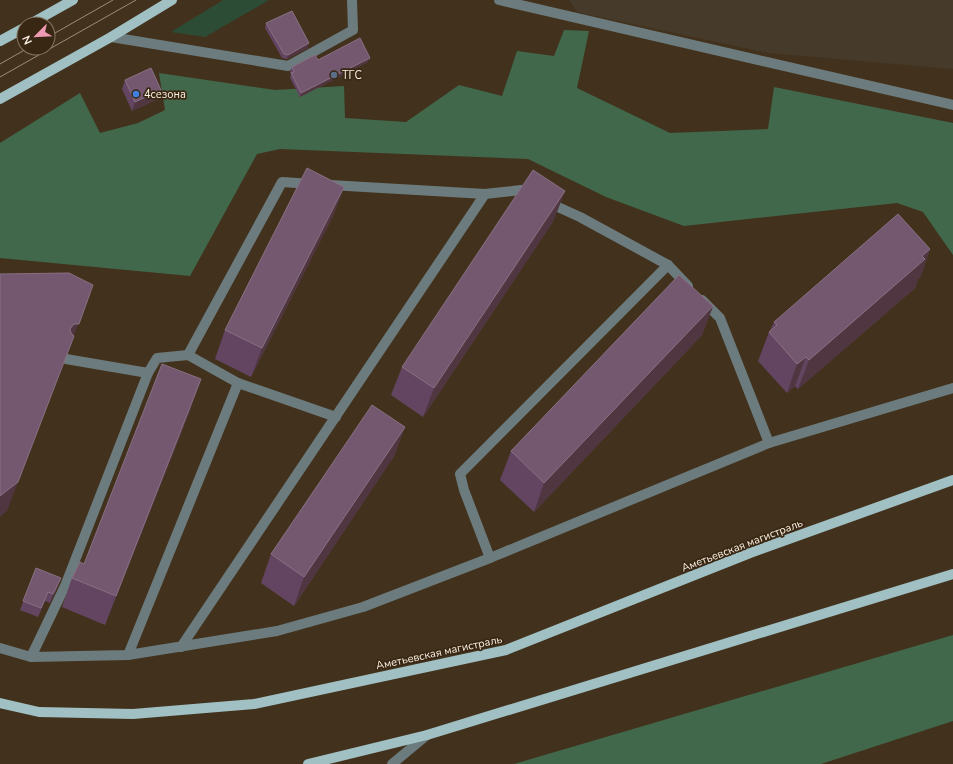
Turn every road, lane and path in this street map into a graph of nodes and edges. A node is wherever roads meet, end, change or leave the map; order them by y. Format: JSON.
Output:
{"nodes":[{"id":1,"x":73,"y":0,"type":"edge"},
{"id":2,"x":172,"y":0,"type":"edge"},
{"id":3,"x":352,"y":0,"type":"edge"},
{"id":4,"x":499,"y":0,"type":"edge"},
{"id":5,"x":44,"y":16,"type":"edge"},
{"id":6,"x":16,"y":32,"type":"edge"},
{"id":7,"x":110,"y":37,"type":"junction"},
{"id":8,"x":0,"y":41,"type":"edge"},
{"id":9,"x":0,"y":98,"type":"edge"},
{"id":10,"x":953,"y":105,"type":"edge"},
{"id":11,"x":485,"y":194,"type":"junction"},
{"id":12,"x":668,"y":266,"type":"junction"},
{"id":13,"x":188,"y":355,"type":"junction"},
{"id":14,"x":66,"y":359,"type":"edge"},
{"id":15,"x":148,"y":373,"type":"junction"},
{"id":16,"x":238,"y":383,"type":"junction"},
{"id":17,"x":953,"y":388,"type":"edge"},
{"id":18,"x":336,"y":416,"type":"junction"},
{"id":19,"x":769,"y":443,"type":"junction"},
{"id":20,"x":953,"y":480,"type":"edge"},
{"id":21,"x":490,"y":558,"type":"junction"},
{"id":22,"x":953,"y":574,"type":"edge"},
{"id":23,"x":181,"y":647,"type":"junction"},
{"id":24,"x":0,"y":648,"type":"edge"},
{"id":25,"x":128,"y":655,"type":"junction"},
{"id":26,"x":31,"y":657,"type":"junction"},
{"id":27,"x":0,"y":703,"type":"edge"},
{"id":28,"x":427,"y":735,"type":"junction"},
{"id":29,"x":308,"y":764,"type":"edge"},
{"id":30,"x":392,"y":764,"type":"edge"}],
"edges":[{"from":1,"to":5,"type":"main road"},
{"from":2,"to":7,"type":"main road"},
{"from":3,"to":7,"type":"lane"},
{"from":4,"to":10,"type":"lane"},
{"from":6,"to":8,"type":"main road"},
{"from":7,"to":9,"type":"main road"},
{"from":11,"to":12,"type":"lane"},
{"from":11,"to":13,"type":"lane"},
{"from":11,"to":18,"type":"lane"},
{"from":12,"to":19,"type":"lane"},
{"from":12,"to":21,"type":"lane"},
{"from":13,"to":15,"type":"lane"},
{"from":13,"to":16,"type":"lane"},
{"from":14,"to":15,"type":"lane"},
{"from":15,"to":26,"type":"lane"},
{"from":16,"to":18,"type":"lane"},
{"from":16,"to":25,"type":"lane"},
{"from":17,"to":19,"type":"lane"},
{"from":18,"to":23,"type":"lane"},
{"from":19,"to":21,"type":"lane"},
{"from":20,"to":27,"type":"main road","name":"Аметьевская магистраль"},
{"from":21,"to":23,"type":"lane"},
{"from":22,"to":28,"type":"main road"},
{"from":23,"to":25,"type":"lane"},
{"from":24,"to":26,"type":"lane"},
{"from":25,"to":26,"type":"lane"},
{"from":28,"to":29,"type":"main road"},
{"from":28,"to":30,"type":"lane"}]}
